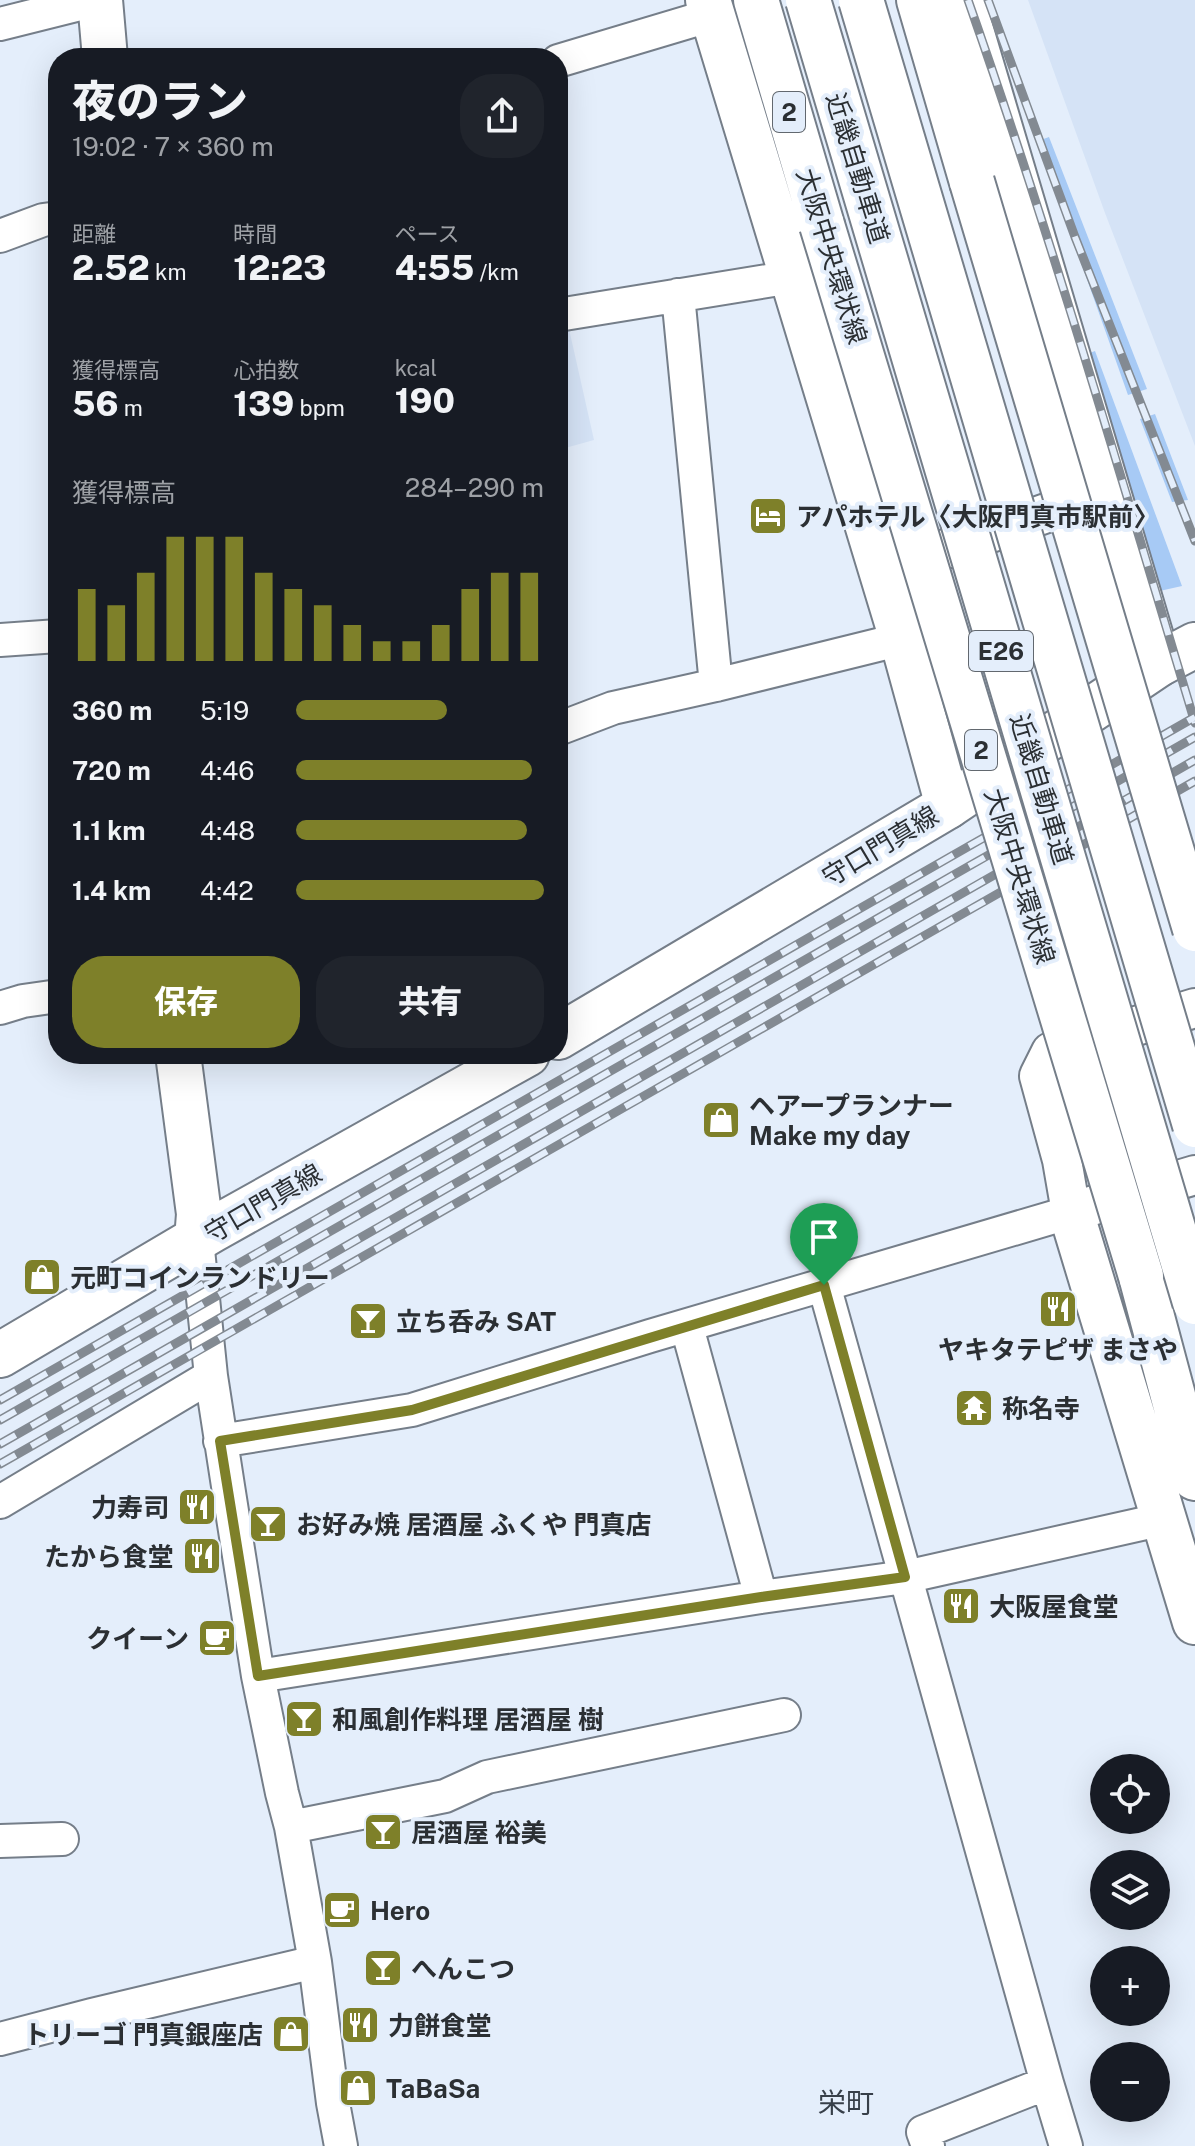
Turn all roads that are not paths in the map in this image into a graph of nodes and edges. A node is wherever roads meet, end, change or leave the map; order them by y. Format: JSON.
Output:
{"nodes":[{"id":1,"x":98,"y":0,"type":"edge"},
{"id":2,"x":756,"y":0,"type":"edge"},
{"id":3,"x":808,"y":0,"type":"edge"},
{"id":4,"x":861,"y":0,"type":"edge"},
{"id":5,"x":919,"y":0,"type":"edge"},
{"id":6,"x":962,"y":0,"type":"edge"},
{"id":7,"x":710,"y":7,"type":"edge"},
{"id":8,"x":0,"y":24,"type":"edge"},
{"id":9,"x":104,"y":48,"type":"edge"},
{"id":10,"x":568,"y":57,"type":"edge"},
{"id":11,"x":48,"y":219,"type":"edge"},
{"id":12,"x":0,"y":236,"type":"edge"},
{"id":13,"x":792,"y":277,"type":"junction"},
{"id":14,"x":678,"y":295,"type":"junction"},
{"id":15,"x":568,"y":313,"type":"edge"},
{"id":16,"x":1108,"y":491,"type":"junction"},
{"id":17,"x":881,"y":572,"type":"junction"},
{"id":18,"x":48,"y":637,"type":"edge"},
{"id":19,"x":902,"y":639,"type":"junction"},
{"id":20,"x":0,"y":640,"type":"edge"},
{"id":21,"x":1177,"y":654,"type":"edge"},
{"id":22,"x":716,"y":685,"type":"junction"},
{"id":23,"x":568,"y":725,"type":"edge"},
{"id":24,"x":948,"y":806,"type":"junction"},
{"id":25,"x":1195,"y":929,"type":"edge"},
{"id":26,"x":48,"y":997,"type":"edge"},
{"id":27,"x":0,"y":1008,"type":"edge"},
{"id":28,"x":1195,"y":1008,"type":"edge"},
{"id":29,"x":568,"y":1031,"type":"edge"},
{"id":30,"x":179,"y":1064,"type":"edge"},
{"id":31,"x":509,"y":1064,"type":"edge"},
{"id":32,"x":1195,"y":1118,"type":"edge"},
{"id":33,"x":1195,"y":1125,"type":"edge"},
{"id":34,"x":1062,"y":1160,"type":"junction"},
{"id":35,"x":1195,"y":1175,"type":"edge"},
{"id":36,"x":1071,"y":1212,"type":"junction"},
{"id":37,"x":197,"y":1240,"type":"junction"},
{"id":38,"x":824,"y":1285,"type":"junction"},
{"id":39,"x":1195,"y":1302,"type":"edge"},
{"id":40,"x":687,"y":1327,"type":"junction"},
{"id":41,"x":0,"y":1355,"type":"edge"},
{"id":42,"x":211,"y":1376,"type":"junction"},
{"id":43,"x":220,"y":1441,"type":"junction"},
{"id":44,"x":1195,"y":1478,"type":"edge"},
{"id":45,"x":0,"y":1502,"type":"edge"},
{"id":46,"x":1164,"y":1519,"type":"junction"},
{"id":47,"x":905,"y":1577,"type":"junction"},
{"id":48,"x":761,"y":1597,"type":"junction"},
{"id":49,"x":1195,"y":1622,"type":"edge"},
{"id":50,"x":258,"y":1676,"type":"junction"},
{"id":51,"x":784,"y":1715,"type":"dead end"},
{"id":52,"x":291,"y":1827,"type":"junction"},
{"id":53,"x":62,"y":1839,"type":"dead end"},
{"id":54,"x":0,"y":1841,"type":"edge"},
{"id":55,"x":315,"y":1962,"type":"junction"},
{"id":56,"x":0,"y":2039,"type":"edge"},
{"id":57,"x":1047,"y":2083,"type":"junction"},
{"id":58,"x":341,"y":2146,"type":"edge"},
{"id":59,"x":928,"y":2146,"type":"edge"},
{"id":60,"x":1066,"y":2146,"type":"edge"}],
"edges":[{"from":1,"to":8,"type":"street"},
{"from":1,"to":9,"type":"main road"},
{"from":2,"to":44,"type":"main road","name":"大阪中央環状線","number":"2","bridge":true},
{"from":3,"to":39,"type":"main road","name":"近畿自動車道","number":"E26","bridge":true},
{"from":4,"to":33,"type":"main road","name":"近畿自動車道","number":"E26","bridge":true},
{"from":5,"to":25,"type":"main road","bridge":true},
{"from":6,"to":16,"type":"main road"},
{"from":7,"to":10,"type":"street"},
{"from":7,"to":13,"type":"main road"},
{"from":11,"to":12,"type":"street"},
{"from":13,"to":14,"type":"street"},
{"from":13,"to":17,"type":"main road"},
{"from":14,"to":15,"type":"street"},
{"from":14,"to":22,"type":"street"},
{"from":16,"to":17,"type":"street"},
{"from":16,"to":21,"type":"main road"},
{"from":17,"to":19,"type":"main road"},
{"from":18,"to":20,"type":"street"},
{"from":19,"to":22,"type":"street"},
{"from":19,"to":24,"type":"main road"},
{"from":21,"to":24,"type":"main road","name":"守口門真線"},
{"from":22,"to":23,"type":"street"},
{"from":24,"to":29,"type":"main road","name":"守口門真線"},
{"from":26,"to":27,"type":"street"},
{"from":28,"to":34,"type":"street"},
{"from":30,"to":37,"type":"main road"},
{"from":31,"to":37,"type":"main road","name":"守口門真線"},
{"from":32,"to":34,"type":"street"},
{"from":34,"to":36,"type":"street"},
{"from":35,"to":36,"type":"street"},
{"from":36,"to":38,"type":"street"},
{"from":36,"to":46,"type":"main road"},
{"from":37,"to":41,"type":"main road","name":"守口門真線"},
{"from":37,"to":42,"type":"street"},
{"from":38,"to":40,"type":"street"},
{"from":38,"to":47,"type":"street"},
{"from":40,"to":43,"type":"street"},
{"from":40,"to":48,"type":"street"},
{"from":42,"to":43,"type":"street"},
{"from":42,"to":45,"type":"street"},
{"from":43,"to":50,"type":"street"},
{"from":46,"to":47,"type":"street"},
{"from":46,"to":49,"type":"main road"},
{"from":47,"to":48,"type":"street"},
{"from":47,"to":57,"type":"street"},
{"from":48,"to":50,"type":"street"},
{"from":50,"to":52,"type":"street"},
{"from":51,"to":52,"type":"street"},
{"from":52,"to":55,"type":"street"},
{"from":53,"to":54,"type":"street"},
{"from":55,"to":56,"type":"street"},
{"from":55,"to":58,"type":"street"},
{"from":57,"to":59,"type":"street"},
{"from":57,"to":60,"type":"street"}]}
